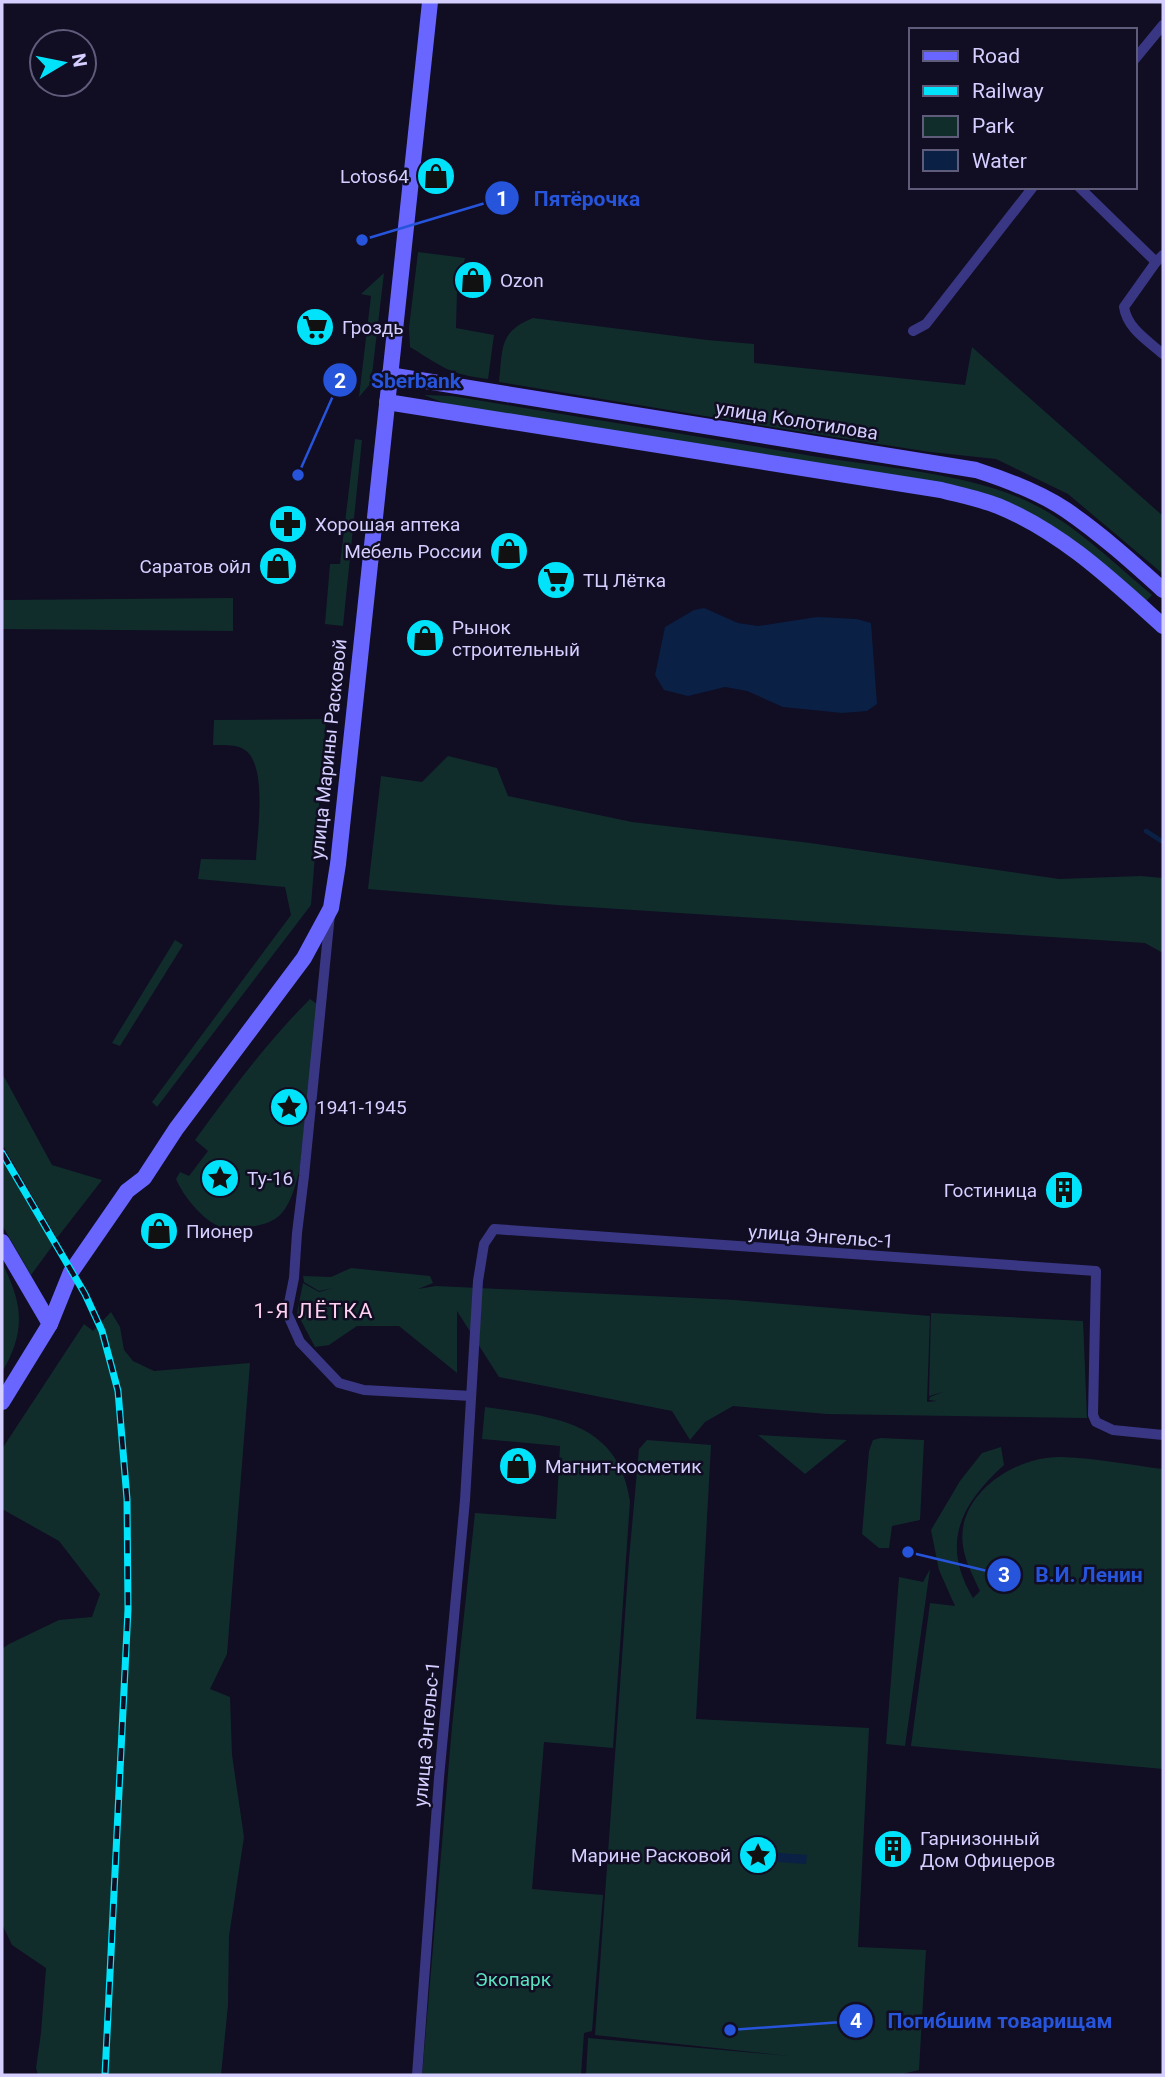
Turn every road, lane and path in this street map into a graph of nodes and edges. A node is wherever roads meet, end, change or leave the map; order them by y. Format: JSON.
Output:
{"nodes":[{"id":1,"x":430,"y":2,"type":"edge"},
{"id":2,"x":1163,"y":25,"type":"edge"},
{"id":3,"x":1137,"y":56,"type":"edge"},
{"id":4,"x":1031,"y":189,"type":"edge"},
{"id":5,"x":1081,"y":189,"type":"edge"},
{"id":6,"x":1160,"y":259,"type":"edge"},
{"id":7,"x":913,"y":331,"type":"dead end"},
{"id":8,"x":1163,"y":354,"type":"edge"},
{"id":9,"x":389,"y":375,"type":"junction"},
{"id":10,"x":387,"y":402,"type":"junction"},
{"id":11,"x":1163,"y":591,"type":"edge"},
{"id":12,"x":1147,"y":611,"type":"junction"},
{"id":13,"x":1163,"y":626,"type":"edge"},
{"id":14,"x":331,"y":908,"type":"junction"},
{"id":15,"x":2,"y":1242,"type":"edge"},
{"id":16,"x":50,"y":1324,"type":"junction"},
{"id":17,"x":471,"y":1396,"type":"junction"},
{"id":18,"x":2,"y":1402,"type":"edge"},
{"id":19,"x":1163,"y":1435,"type":"edge"},
{"id":20,"x":417,"y":2075,"type":"edge"}],
"edges":[{"from":1,"to":9,"type":"main road","name":"улица Марины Расковой"},
{"from":2,"to":3,"type":"street"},
{"from":4,"to":7,"type":"street"},
{"from":5,"to":6,"type":"street"},
{"from":6,"to":8,"type":"street"},
{"from":9,"to":10,"type":"main road","name":"улица Марины Расковой"},
{"from":9,"to":11,"type":"main road","name":"улица Колотилова"},
{"from":10,"to":12,"type":"main road"},
{"from":10,"to":14,"type":"main road","name":"улица Марины Расковой"},
{"from":11,"to":12,"type":"main road","name":"улица Колотилова"},
{"from":12,"to":13,"type":"main road"},
{"from":14,"to":16,"type":"main road","name":"улица Марины Расковой"},
{"from":14,"to":17,"type":"street"},
{"from":15,"to":16,"type":"main road"},
{"from":16,"to":18,"type":"main road","name":"улица Марины Расковой"},
{"from":17,"to":19,"type":"street","name":"улица Энгельс-1"},
{"from":17,"to":20,"type":"street","name":"улица Энгельс-1"}]}
